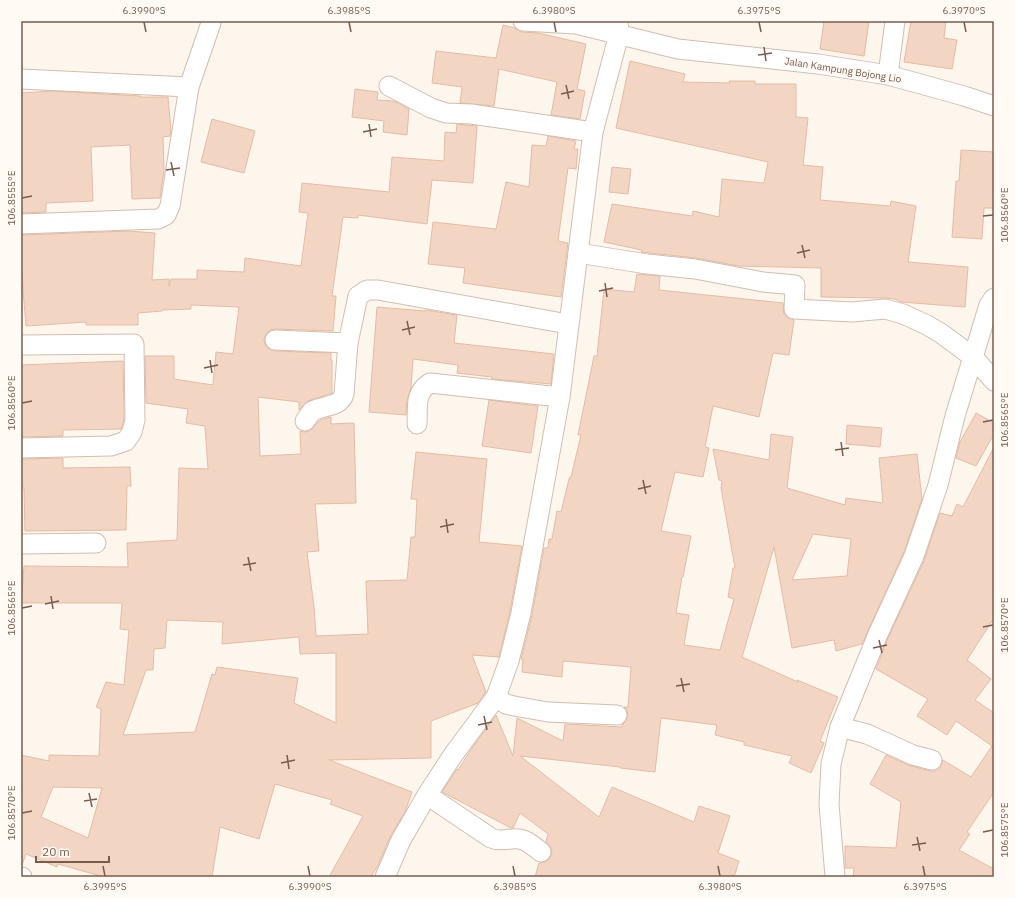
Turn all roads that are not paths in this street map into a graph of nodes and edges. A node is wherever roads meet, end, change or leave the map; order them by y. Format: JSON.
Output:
{"nodes":[{"id":1,"x":523,"y":21,"type":"edge"},
{"id":2,"x":895,"y":21,"type":"edge"},
{"id":3,"x":211,"y":23,"type":"dead end"},
{"id":4,"x":619,"y":27,"type":"edge"},
{"id":5,"x":888,"y":75,"type":"junction"},
{"id":6,"x":21,"y":79,"type":"edge"},
{"id":7,"x":389,"y":86,"type":"dead end"},
{"id":8,"x":189,"y":87,"type":"junction"},
{"id":9,"x":994,"y":106,"type":"edge"},
{"id":10,"x":592,"y":132,"type":"junction"},
{"id":11,"x":21,"y":224,"type":"edge"},
{"id":12,"x":578,"y":253,"type":"junction"},
{"id":13,"x":994,"y":298,"type":"edge"},
{"id":14,"x":568,"y":324,"type":"junction"},
{"id":15,"x":275,"y":340,"type":"dead end"},
{"id":16,"x":348,"y":343,"type":"junction"},
{"id":17,"x":21,"y":345,"type":"edge"},
{"id":18,"x":973,"y":357,"type":"junction"},
{"id":19,"x":994,"y":381,"type":"edge"},
{"id":20,"x":560,"y":397,"type":"junction"},
{"id":21,"x":305,"y":421,"type":"dead end"},
{"id":22,"x":417,"y":424,"type":"dead end"},
{"id":23,"x":21,"y":448,"type":"edge"},
{"id":24,"x":96,"y":543,"type":"dead end"},
{"id":25,"x":21,"y":544,"type":"edge"},
{"id":26,"x":496,"y":697,"type":"junction"},
{"id":27,"x":617,"y":715,"type":"dead end"},
{"id":28,"x":840,"y":727,"type":"junction"},
{"id":29,"x":932,"y":760,"type":"dead end"},
{"id":30,"x":427,"y":795,"type":"junction"},
{"id":31,"x":541,"y":852,"type":"dead end"},
{"id":32,"x":385,"y":877,"type":"edge"},
{"id":33,"x":835,"y":877,"type":"edge"}],
"edges":[{"from":1,"to":4,"type":"street","name":"Jalan Kampung Bojong Lio"},
{"from":2,"to":5,"type":"street"},
{"from":3,"to":8,"type":"street"},
{"from":4,"to":5,"type":"street","name":"Jalan Kampung Bojong Lio"},
{"from":4,"to":10,"type":"street"},
{"from":5,"to":9,"type":"street","name":"Jalan Kampung Bojong Lio"},
{"from":6,"to":8,"type":"street"},
{"from":7,"to":10,"type":"street"},
{"from":8,"to":11,"type":"street"},
{"from":10,"to":12,"type":"street"},
{"from":12,"to":14,"type":"street"},
{"from":12,"to":18,"type":"street"},
{"from":13,"to":18,"type":"street"},
{"from":14,"to":16,"type":"street"},
{"from":14,"to":20,"type":"street"},
{"from":15,"to":16,"type":"street"},
{"from":16,"to":21,"type":"street"},
{"from":17,"to":23,"type":"street"},
{"from":18,"to":19,"type":"street"},
{"from":18,"to":28,"type":"street"},
{"from":20,"to":22,"type":"street"},
{"from":20,"to":26,"type":"street"},
{"from":24,"to":25,"type":"street"},
{"from":26,"to":27,"type":"street"},
{"from":26,"to":30,"type":"street"},
{"from":28,"to":29,"type":"street"},
{"from":28,"to":33,"type":"street"},
{"from":30,"to":31,"type":"street"},
{"from":30,"to":32,"type":"street"}]}
